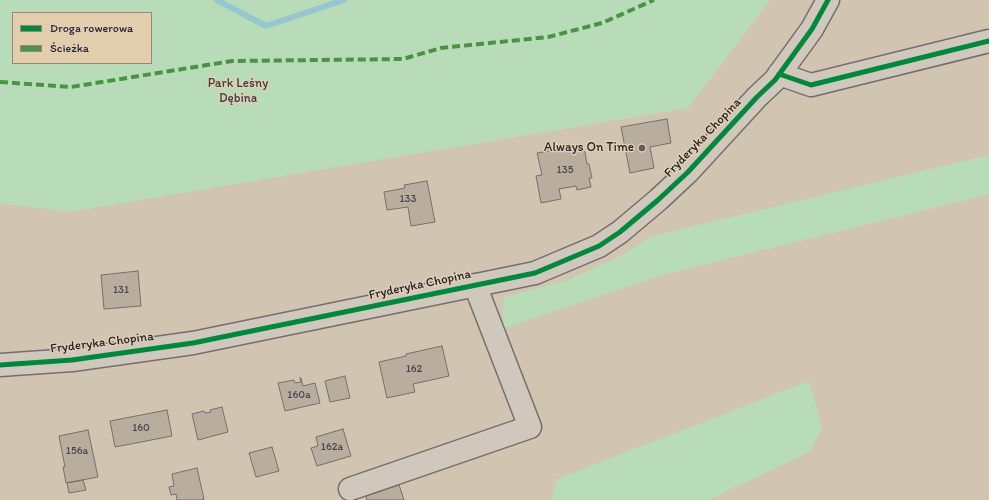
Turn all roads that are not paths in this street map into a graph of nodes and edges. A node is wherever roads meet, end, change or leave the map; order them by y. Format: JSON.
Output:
{"nodes":[{"id":1,"x":828,"y":0,"type":"edge"},
{"id":2,"x":989,"y":41,"type":"edge"},
{"id":3,"x":777,"y":77,"type":"junction"},
{"id":4,"x":475,"y":285,"type":"junction"},
{"id":5,"x":0,"y":365,"type":"edge"},
{"id":6,"x":350,"y":489,"type":"dead end"}],
"edges":[{"from":1,"to":3,"type":"street","name":"Fryderyka Chopina"},
{"from":2,"to":3,"type":"street"},
{"from":3,"to":4,"type":"street","name":"Fryderyka Chopina"},
{"from":4,"to":5,"type":"street","name":"Fryderyka Chopina"},
{"from":4,"to":6,"type":"street"}]}
